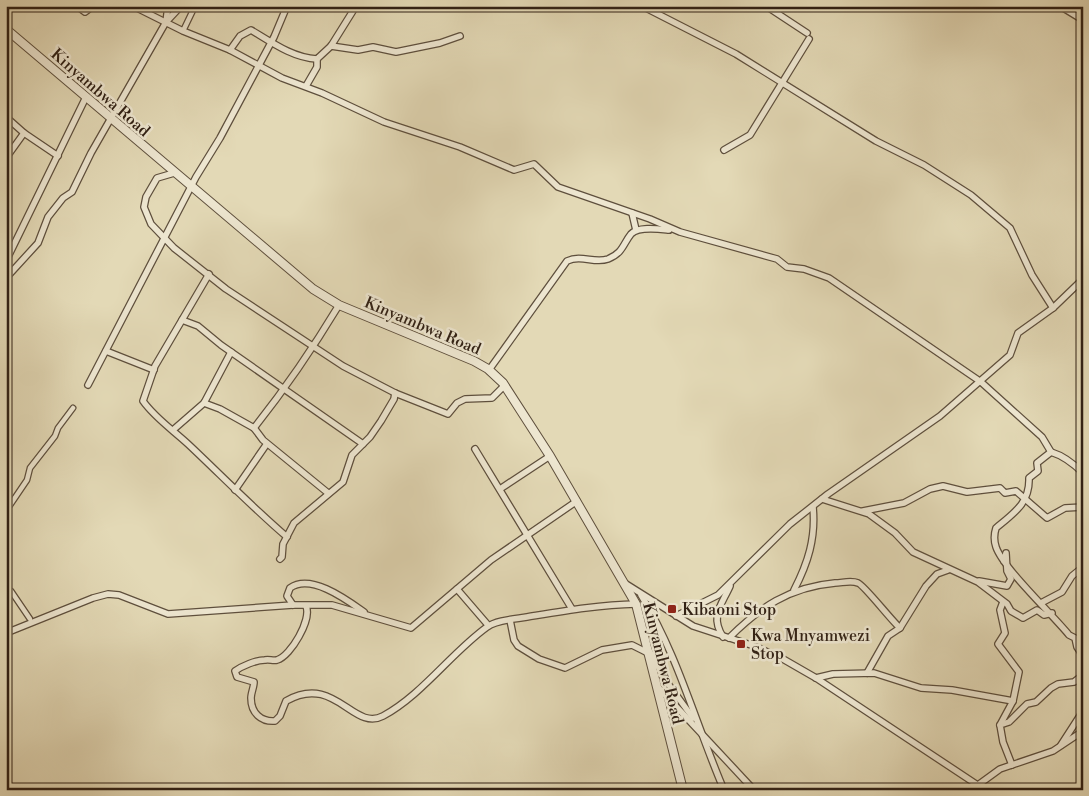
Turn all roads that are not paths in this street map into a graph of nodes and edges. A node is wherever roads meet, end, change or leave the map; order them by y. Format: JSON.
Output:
{"nodes":[{"id":1,"x":77,"y":6,"type":"edge"},
{"id":2,"x":93,"y":6,"type":"edge"},
{"id":3,"x":133,"y":6,"type":"edge"},
{"id":4,"x":168,"y":6,"type":"edge"},
{"id":5,"x":181,"y":6,"type":"edge"},
{"id":6,"x":195,"y":6,"type":"edge"},
{"id":7,"x":286,"y":6,"type":"edge"},
{"id":8,"x":356,"y":6,"type":"edge"},
{"id":9,"x":642,"y":6,"type":"edge"},
{"id":10,"x":766,"y":6,"type":"edge"},
{"id":11,"x":1060,"y":6,"type":"edge"},
{"id":12,"x":1083,"y":20,"type":"edge"},
{"id":13,"x":166,"y":22,"type":"junction"},
{"id":14,"x":6,"y":29,"type":"edge"},
{"id":15,"x":183,"y":31,"type":"junction"},
{"id":16,"x":460,"y":36,"type":"dead end"},
{"id":17,"x":272,"y":42,"type":"junction"},
{"id":18,"x":331,"y":46,"type":"junction"},
{"id":19,"x":230,"y":50,"type":"junction"},
{"id":20,"x":317,"y":59,"type":"junction"},
{"id":21,"x":259,"y":66,"type":"junction"},
{"id":22,"x":782,"y":83,"type":"junction"},
{"id":23,"x":306,"y":86,"type":"junction"},
{"id":24,"x":86,"y":97,"type":"junction"},
{"id":25,"x":6,"y":117,"type":"edge"},
{"id":26,"x":110,"y":119,"type":"junction"},
{"id":27,"x":24,"y":133,"type":"junction"},
{"id":28,"x":724,"y":150,"type":"dead end"},
{"id":29,"x":58,"y":156,"type":"junction"},
{"id":30,"x":6,"y":158,"type":"edge"},
{"id":31,"x":174,"y":173,"type":"junction"},
{"id":32,"x":192,"y":188,"type":"junction"},
{"id":33,"x":632,"y":213,"type":"junction"},
{"id":34,"x":636,"y":230,"type":"junction"},
{"id":35,"x":676,"y":230,"type":"junction"},
{"id":36,"x":164,"y":239,"type":"junction"},
{"id":37,"x":6,"y":261,"type":"edge"},
{"id":38,"x":209,"y":274,"type":"junction"},
{"id":39,"x":6,"y":278,"type":"edge"},
{"id":40,"x":1083,"y":284,"type":"edge"},
{"id":41,"x":339,"y":305,"type":"junction"},
{"id":42,"x":1053,"y":308,"type":"junction"},
{"id":43,"x":182,"y":320,"type":"junction"},
{"id":44,"x":315,"y":346,"type":"junction"},
{"id":45,"x":106,"y":351,"type":"junction"},
{"id":46,"x":231,"y":352,"type":"junction"},
{"id":47,"x":154,"y":370,"type":"junction"},
{"id":48,"x":489,"y":370,"type":"junction"},
{"id":49,"x":981,"y":382,"type":"junction"},
{"id":50,"x":88,"y":385,"type":"dead end"},
{"id":51,"x":504,"y":385,"type":"junction"},
{"id":52,"x":285,"y":390,"type":"junction"},
{"id":53,"x":395,"y":393,"type":"junction"},
{"id":54,"x":204,"y":403,"type":"junction"},
{"id":55,"x":73,"y":408,"type":"dead end"},
{"id":56,"x":254,"y":428,"type":"junction"},
{"id":57,"x":173,"y":430,"type":"junction"},
{"id":58,"x":363,"y":444,"type":"junction"},
{"id":59,"x":266,"y":445,"type":"dead end"},
{"id":60,"x":475,"y":449,"type":"dead end"},
{"id":61,"x":1051,"y":452,"type":"junction"},
{"id":62,"x":550,"y":456,"type":"junction"},
{"id":63,"x":1083,"y":473,"type":"edge"},
{"id":64,"x":235,"y":490,"type":"junction"},
{"id":65,"x":500,"y":490,"type":"junction"},
{"id":66,"x":328,"y":493,"type":"junction"},
{"id":67,"x":822,"y":499,"type":"junction"},
{"id":68,"x":1027,"y":499,"type":"junction"},
{"id":69,"x":577,"y":501,"type":"junction"},
{"id":70,"x":813,"y":507,"type":"junction"},
{"id":71,"x":1083,"y":507,"type":"edge"},
{"id":72,"x":6,"y":511,"type":"edge"},
{"id":73,"x":863,"y":511,"type":"junction"},
{"id":74,"x":527,"y":533,"type":"junction"},
{"id":75,"x":287,"y":537,"type":"junction"},
{"id":76,"x":280,"y":560,"type":"dead end"},
{"id":77,"x":1005,"y":563,"type":"junction"},
{"id":78,"x":1083,"y":567,"type":"edge"},
{"id":79,"x":948,"y":570,"type":"junction"},
{"id":80,"x":972,"y":579,"type":"junction"},
{"id":81,"x":626,"y":584,"type":"junction"},
{"id":82,"x":731,"y":584,"type":"junction"},
{"id":83,"x":6,"y":589,"type":"edge"},
{"id":84,"x":457,"y":589,"type":"junction"},
{"id":85,"x":794,"y":590,"type":"junction"},
{"id":86,"x":640,"y":593,"type":"junction"},
{"id":87,"x":1003,"y":602,"type":"junction"},
{"id":88,"x":1041,"y":603,"type":"junction"},
{"id":89,"x":636,"y":604,"type":"junction"},
{"id":90,"x":293,"y":605,"type":"junction"},
{"id":91,"x":306,"y":606,"type":"junction"},
{"id":92,"x":572,"y":609,"type":"junction"},
{"id":93,"x":1052,"y":613,"type":"junction"},
{"id":94,"x":368,"y":615,"type":"junction"},
{"id":95,"x":676,"y":616,"type":"junction"},
{"id":96,"x":30,"y":619,"type":"dead end"},
{"id":97,"x":510,"y":620,"type":"junction"},
{"id":98,"x":488,"y":625,"type":"junction"},
{"id":99,"x":900,"y":628,"type":"junction"},
{"id":100,"x":6,"y":633,"type":"edge"},
{"id":101,"x":726,"y":638,"type":"junction"},
{"id":102,"x":647,"y":650,"type":"junction"},
{"id":103,"x":1083,"y":656,"type":"edge"},
{"id":104,"x":867,"y":673,"type":"junction"},
{"id":105,"x":1083,"y":675,"type":"edge"},
{"id":106,"x":816,"y":678,"type":"junction"},
{"id":107,"x":656,"y":685,"type":"junction"},
{"id":108,"x":1012,"y":701,"type":"junction"},
{"id":109,"x":1083,"y":711,"type":"edge"},
{"id":110,"x":1000,"y":725,"type":"junction"},
{"id":111,"x":700,"y":731,"type":"junction"},
{"id":112,"x":1083,"y":731,"type":"edge"},
{"id":113,"x":1060,"y":746,"type":"junction"},
{"id":114,"x":1012,"y":765,"type":"junction"},
{"id":115,"x":983,"y":788,"type":"edge"},
{"id":116,"x":683,"y":790,"type":"edge"},
{"id":117,"x":724,"y":790,"type":"edge"},
{"id":118,"x":754,"y":790,"type":"edge"}],
"edges":[{"from":1,"to":2,"type":"street"},
{"from":3,"to":13,"type":"street"},
{"from":4,"to":13,"type":"street"},
{"from":5,"to":13,"type":"street"},
{"from":6,"to":15,"type":"street"},
{"from":7,"to":17,"type":"street"},
{"from":8,"to":18,"type":"street"},
{"from":9,"to":22,"type":"street"},
{"from":10,"to":22,"type":"street"},
{"from":11,"to":12,"type":"street"},
{"from":13,"to":15,"type":"street"},
{"from":13,"to":26,"type":"street"},
{"from":14,"to":24,"type":"street","name":"Kinyambwa Road"},
{"from":15,"to":19,"type":"street"},
{"from":16,"to":18,"type":"street"},
{"from":17,"to":19,"type":"street"},
{"from":17,"to":20,"type":"street"},
{"from":17,"to":21,"type":"street"},
{"from":18,"to":20,"type":"street"},
{"from":19,"to":21,"type":"street"},
{"from":20,"to":23,"type":"street"},
{"from":21,"to":23,"type":"street"},
{"from":21,"to":32,"type":"street"},
{"from":22,"to":28,"type":"street"},
{"from":22,"to":42,"type":"street"},
{"from":23,"to":33,"type":"street"},
{"from":24,"to":26,"type":"street","name":"Kinyambwa Road"},
{"from":24,"to":29,"type":"street"},
{"from":25,"to":27,"type":"street"},
{"from":26,"to":31,"type":"street","name":"Kinyambwa Road"},
{"from":26,"to":39,"type":"street"},
{"from":27,"to":29,"type":"street"},
{"from":27,"to":30,"type":"street"},
{"from":29,"to":37,"type":"street"},
{"from":31,"to":32,"type":"street","name":"Kinyambwa Road"},
{"from":31,"to":36,"type":"street"},
{"from":32,"to":36,"type":"street"},
{"from":32,"to":41,"type":"street","name":"Kinyambwa Road"},
{"from":33,"to":34,"type":"street"},
{"from":33,"to":35,"type":"street"},
{"from":34,"to":35,"type":"street"},
{"from":34,"to":48,"type":"street"},
{"from":35,"to":49,"type":"street"},
{"from":36,"to":38,"type":"street"},
{"from":36,"to":45,"type":"street"},
{"from":38,"to":43,"type":"street"},
{"from":38,"to":44,"type":"street"},
{"from":40,"to":42,"type":"street"},
{"from":41,"to":44,"type":"street"},
{"from":41,"to":48,"type":"street","name":"Kinyambwa Road"},
{"from":42,"to":49,"type":"street"},
{"from":43,"to":46,"type":"street"},
{"from":43,"to":47,"type":"street"},
{"from":44,"to":52,"type":"street"},
{"from":44,"to":53,"type":"street"},
{"from":45,"to":47,"type":"street"},
{"from":45,"to":50,"type":"street"},
{"from":46,"to":52,"type":"street"},
{"from":46,"to":54,"type":"street"},
{"from":47,"to":57,"type":"street"},
{"from":48,"to":51,"type":"street","name":"Kinyambwa Road"},
{"from":49,"to":61,"type":"street"},
{"from":49,"to":67,"type":"street"},
{"from":51,"to":53,"type":"street"},
{"from":51,"to":62,"type":"street","name":"Kinyambwa Road"},
{"from":52,"to":56,"type":"street"},
{"from":52,"to":58,"type":"street"},
{"from":53,"to":58,"type":"street"},
{"from":54,"to":56,"type":"street"},
{"from":54,"to":57,"type":"street"},
{"from":55,"to":72,"type":"street"},
{"from":56,"to":66,"type":"street"},
{"from":57,"to":64,"type":"street"},
{"from":58,"to":66,"type":"street"},
{"from":59,"to":64,"type":"street"},
{"from":60,"to":65,"type":"street"},
{"from":61,"to":63,"type":"street"},
{"from":61,"to":68,"type":"street"},
{"from":62,"to":65,"type":"street"},
{"from":62,"to":69,"type":"street","name":"Kinyambwa Road"},
{"from":64,"to":75,"type":"street"},
{"from":65,"to":74,"type":"street"},
{"from":66,"to":75,"type":"street"},
{"from":67,"to":70,"type":"street"},
{"from":67,"to":73,"type":"street"},
{"from":68,"to":71,"type":"street"},
{"from":68,"to":73,"type":"street"},
{"from":68,"to":77,"type":"street"},
{"from":69,"to":74,"type":"street"},
{"from":69,"to":81,"type":"street","name":"Kinyambwa Road"},
{"from":70,"to":82,"type":"street"},
{"from":70,"to":85,"type":"street"},
{"from":73,"to":79,"type":"street"},
{"from":74,"to":84,"type":"street"},
{"from":74,"to":92,"type":"street"},
{"from":75,"to":76,"type":"street"},
{"from":77,"to":80,"type":"street"},
{"from":77,"to":88,"type":"street"},
{"from":78,"to":88,"type":"street"},
{"from":79,"to":80,"type":"street"},
{"from":79,"to":99,"type":"street"},
{"from":80,"to":87,"type":"street"},
{"from":81,"to":86,"type":"street"},
{"from":81,"to":89,"type":"street","name":"Kinyambwa Road"},
{"from":82,"to":95,"type":"street"},
{"from":82,"to":101,"type":"street"},
{"from":83,"to":96,"type":"street"},
{"from":84,"to":94,"type":"street"},
{"from":84,"to":98,"type":"street"},
{"from":85,"to":99,"type":"street"},
{"from":85,"to":101,"type":"street"},
{"from":86,"to":95,"type":"street"},
{"from":86,"to":111,"type":"street"},
{"from":87,"to":93,"type":"street"},
{"from":87,"to":108,"type":"street"},
{"from":88,"to":93,"type":"street"},
{"from":89,"to":92,"type":"street"},
{"from":89,"to":102,"type":"street","name":"Kinyambwa Road"},
{"from":90,"to":91,"type":"street"},
{"from":90,"to":94,"type":"street"},
{"from":90,"to":100,"type":"street"},
{"from":91,"to":94,"type":"street"},
{"from":91,"to":98,"type":"street"},
{"from":92,"to":97,"type":"street"},
{"from":93,"to":103,"type":"street"},
{"from":95,"to":101,"type":"street"},
{"from":97,"to":98,"type":"street"},
{"from":97,"to":102,"type":"street"},
{"from":99,"to":104,"type":"street"},
{"from":101,"to":106,"type":"street"},
{"from":102,"to":107,"type":"street","name":"Kinyambwa Road"},
{"from":102,"to":111,"type":"street"},
{"from":104,"to":106,"type":"street"},
{"from":104,"to":108,"type":"street"},
{"from":105,"to":110,"type":"street"},
{"from":106,"to":115,"type":"street"},
{"from":107,"to":111,"type":"street"},
{"from":107,"to":116,"type":"street","name":"Kinyambwa Road"},
{"from":108,"to":110,"type":"street"},
{"from":109,"to":113,"type":"street"},
{"from":110,"to":114,"type":"street"},
{"from":111,"to":117,"type":"street"},
{"from":111,"to":118,"type":"street"},
{"from":112,"to":113,"type":"street"},
{"from":113,"to":114,"type":"street"},
{"from":114,"to":115,"type":"street"}]}
